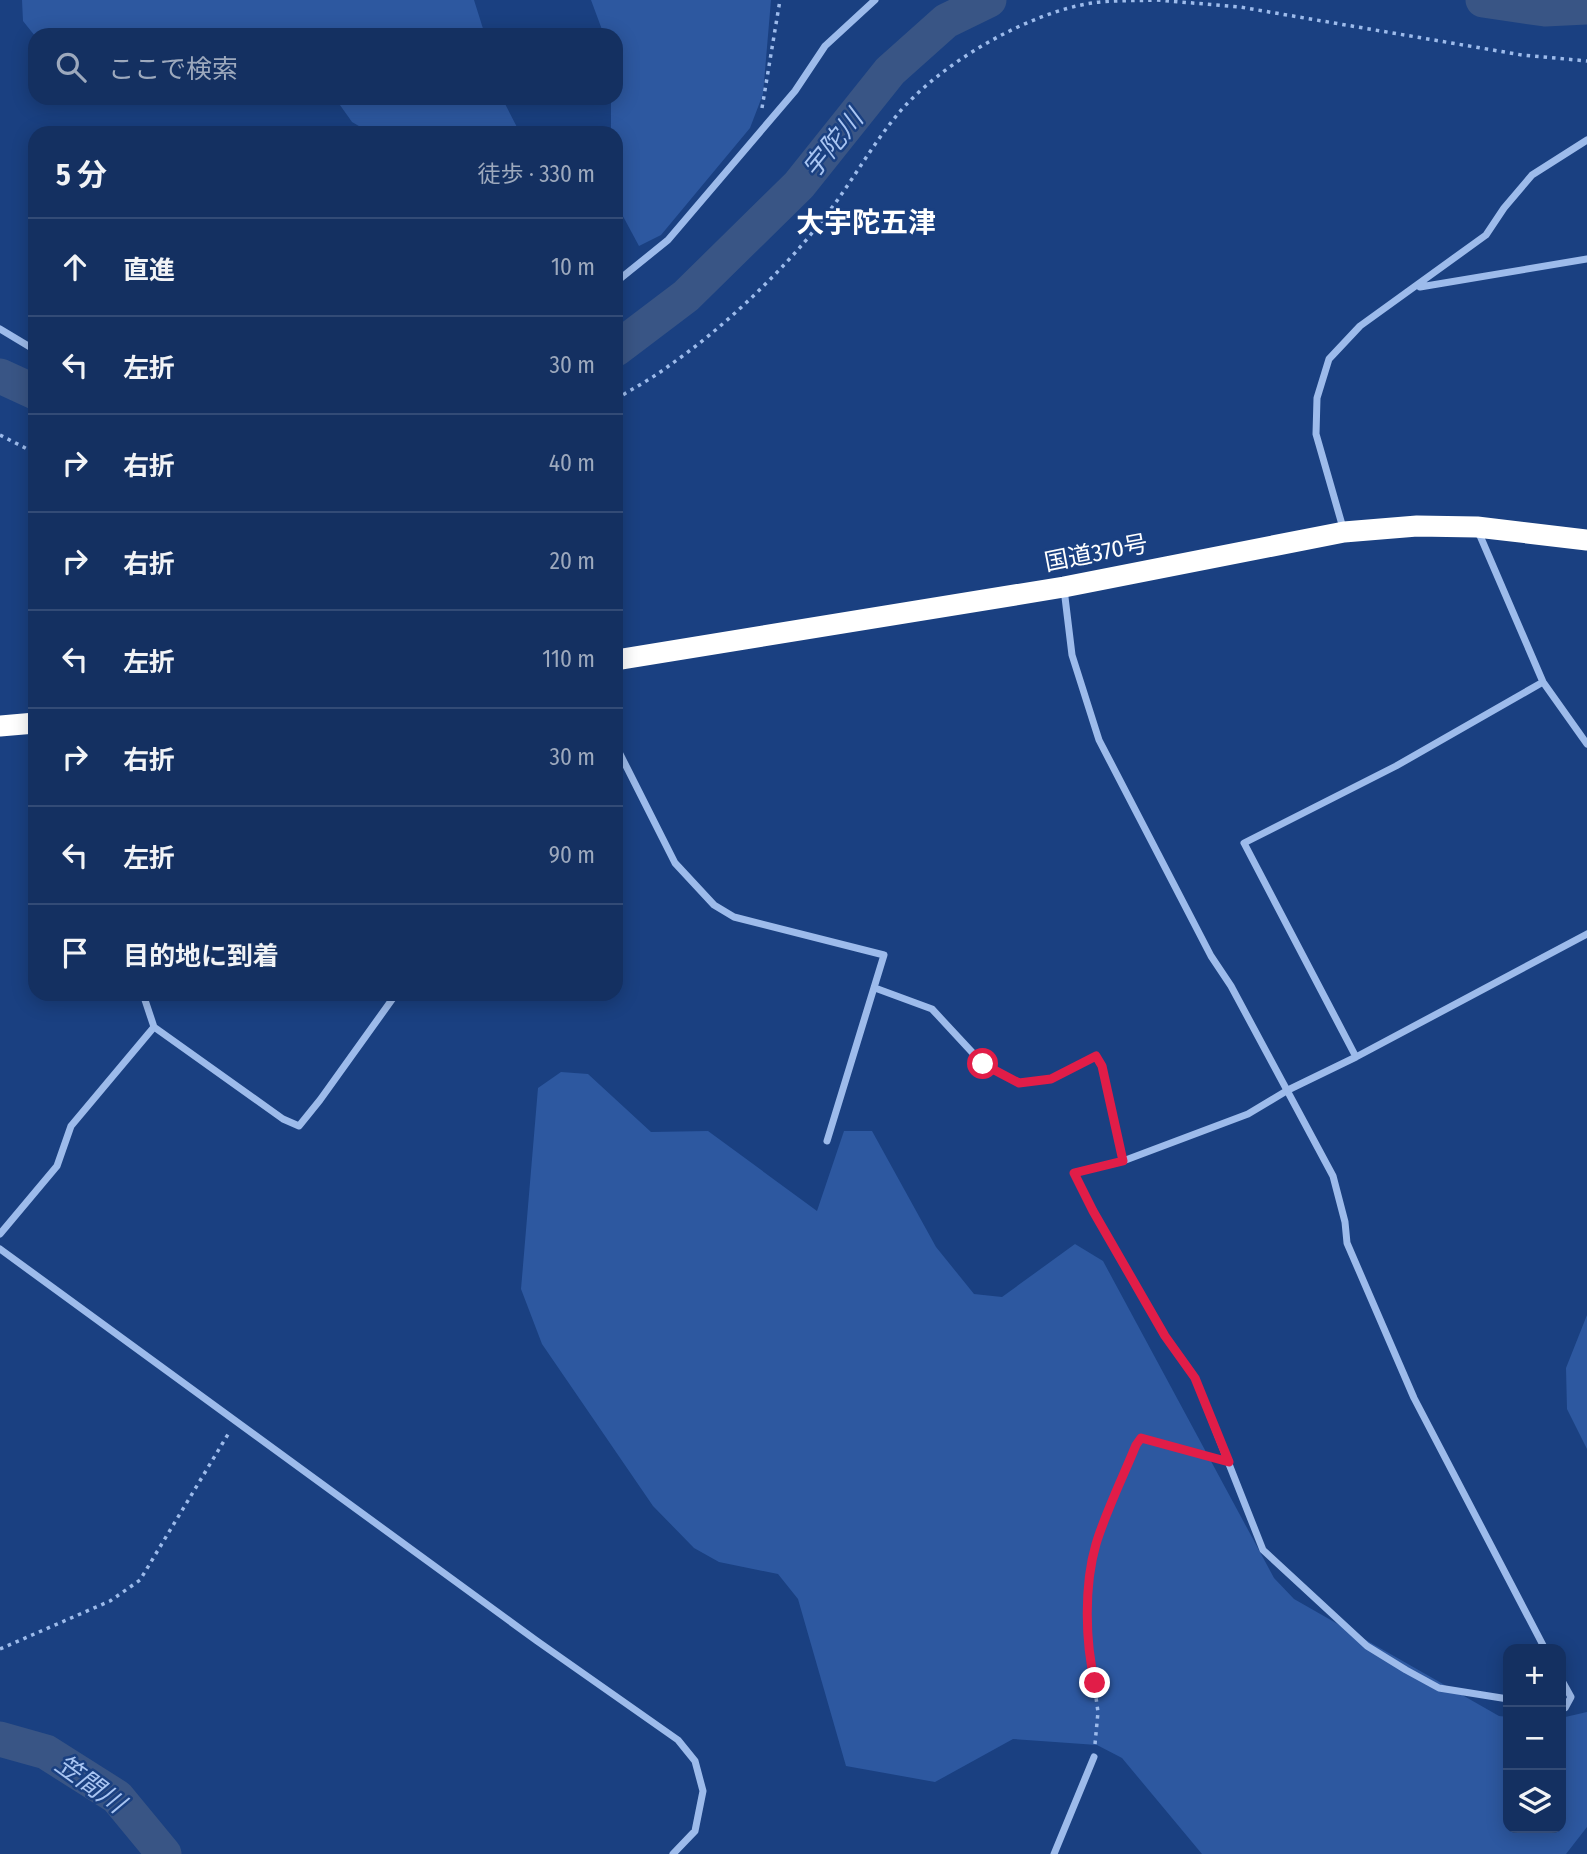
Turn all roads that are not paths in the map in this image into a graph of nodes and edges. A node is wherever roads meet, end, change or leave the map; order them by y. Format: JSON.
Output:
{"nodes":[{"id":1,"x":875,"y":0,"type":"edge"},
{"id":2,"x":1587,"y":140,"type":"edge"},
{"id":3,"x":1587,"y":259,"type":"edge"},
{"id":4,"x":623,"y":276,"type":"edge"},
{"id":5,"x":1416,"y":288,"type":"junction"},
{"id":6,"x":0,"y":329,"type":"edge"},
{"id":7,"x":28,"y":346,"type":"edge"},
{"id":8,"x":1477,"y":527,"type":"junction"},
{"id":9,"x":1344,"y":533,"type":"junction"},
{"id":10,"x":1587,"y":540,"type":"edge"},
{"id":11,"x":1064,"y":587,"type":"junction"},
{"id":12,"x":623,"y":659,"type":"edge"},
{"id":13,"x":1543,"y":682,"type":"junction"},
{"id":14,"x":28,"y":724,"type":"edge"},
{"id":15,"x":0,"y":726,"type":"edge"},
{"id":16,"x":1587,"y":744,"type":"edge"},
{"id":17,"x":623,"y":760,"type":"edge"},
{"id":18,"x":1587,"y":934,"type":"edge"},
{"id":19,"x":875,"y":989,"type":"junction"},
{"id":20,"x":145,"y":1001,"type":"edge"},
{"id":21,"x":391,"y":1001,"type":"edge"},
{"id":22,"x":154,"y":1027,"type":"junction"},
{"id":23,"x":1356,"y":1057,"type":"junction"},
{"id":24,"x":1288,"y":1090,"type":"junction"},
{"id":25,"x":827,"y":1141,"type":"dead end"},
{"id":26,"x":1123,"y":1161,"type":"junction"},
{"id":27,"x":0,"y":1234,"type":"edge"},
{"id":28,"x":0,"y":1248,"type":"edge"},
{"id":29,"x":1542,"y":1644,"type":"edge"},
{"id":30,"x":1566,"y":1689,"type":"edge"},
{"id":31,"x":1503,"y":1698,"type":"edge"},
{"id":32,"x":1566,"y":1706,"type":"edge"},
{"id":33,"x":1094,"y":1757,"type":"road end"},
{"id":34,"x":673,"y":1854,"type":"edge"},
{"id":35,"x":1054,"y":1854,"type":"edge"}],
"edges":[{"from":1,"to":4,"type":"street"},
{"from":2,"to":5,"type":"street"},
{"from":3,"to":5,"type":"street"},
{"from":5,"to":9,"type":"street"},
{"from":6,"to":7,"type":"street"},
{"from":8,"to":9,"type":"highway","name":"国道370号"},
{"from":8,"to":10,"type":"highway","name":"国道370号"},
{"from":8,"to":13,"type":"street"},
{"from":9,"to":11,"type":"highway","name":"国道370号"},
{"from":11,"to":12,"type":"highway","name":"国道370号"},
{"from":11,"to":24,"type":"street"},
{"from":13,"to":16,"type":"street"},
{"from":13,"to":23,"type":"street"},
{"from":14,"to":15,"type":"highway"},
{"from":17,"to":19,"type":"street"},
{"from":18,"to":23,"type":"street"},
{"from":19,"to":25,"type":"street"},
{"from":19,"to":26,"type":"street"},
{"from":20,"to":22,"type":"street"},
{"from":21,"to":22,"type":"street"},
{"from":22,"to":27,"type":"street"},
{"from":23,"to":24,"type":"street"},
{"from":24,"to":26,"type":"street"},
{"from":24,"to":29,"type":"street"},
{"from":26,"to":31,"type":"street"},
{"from":28,"to":34,"type":"street"},
{"from":30,"to":32,"type":"street"},
{"from":33,"to":35,"type":"street"}]}
